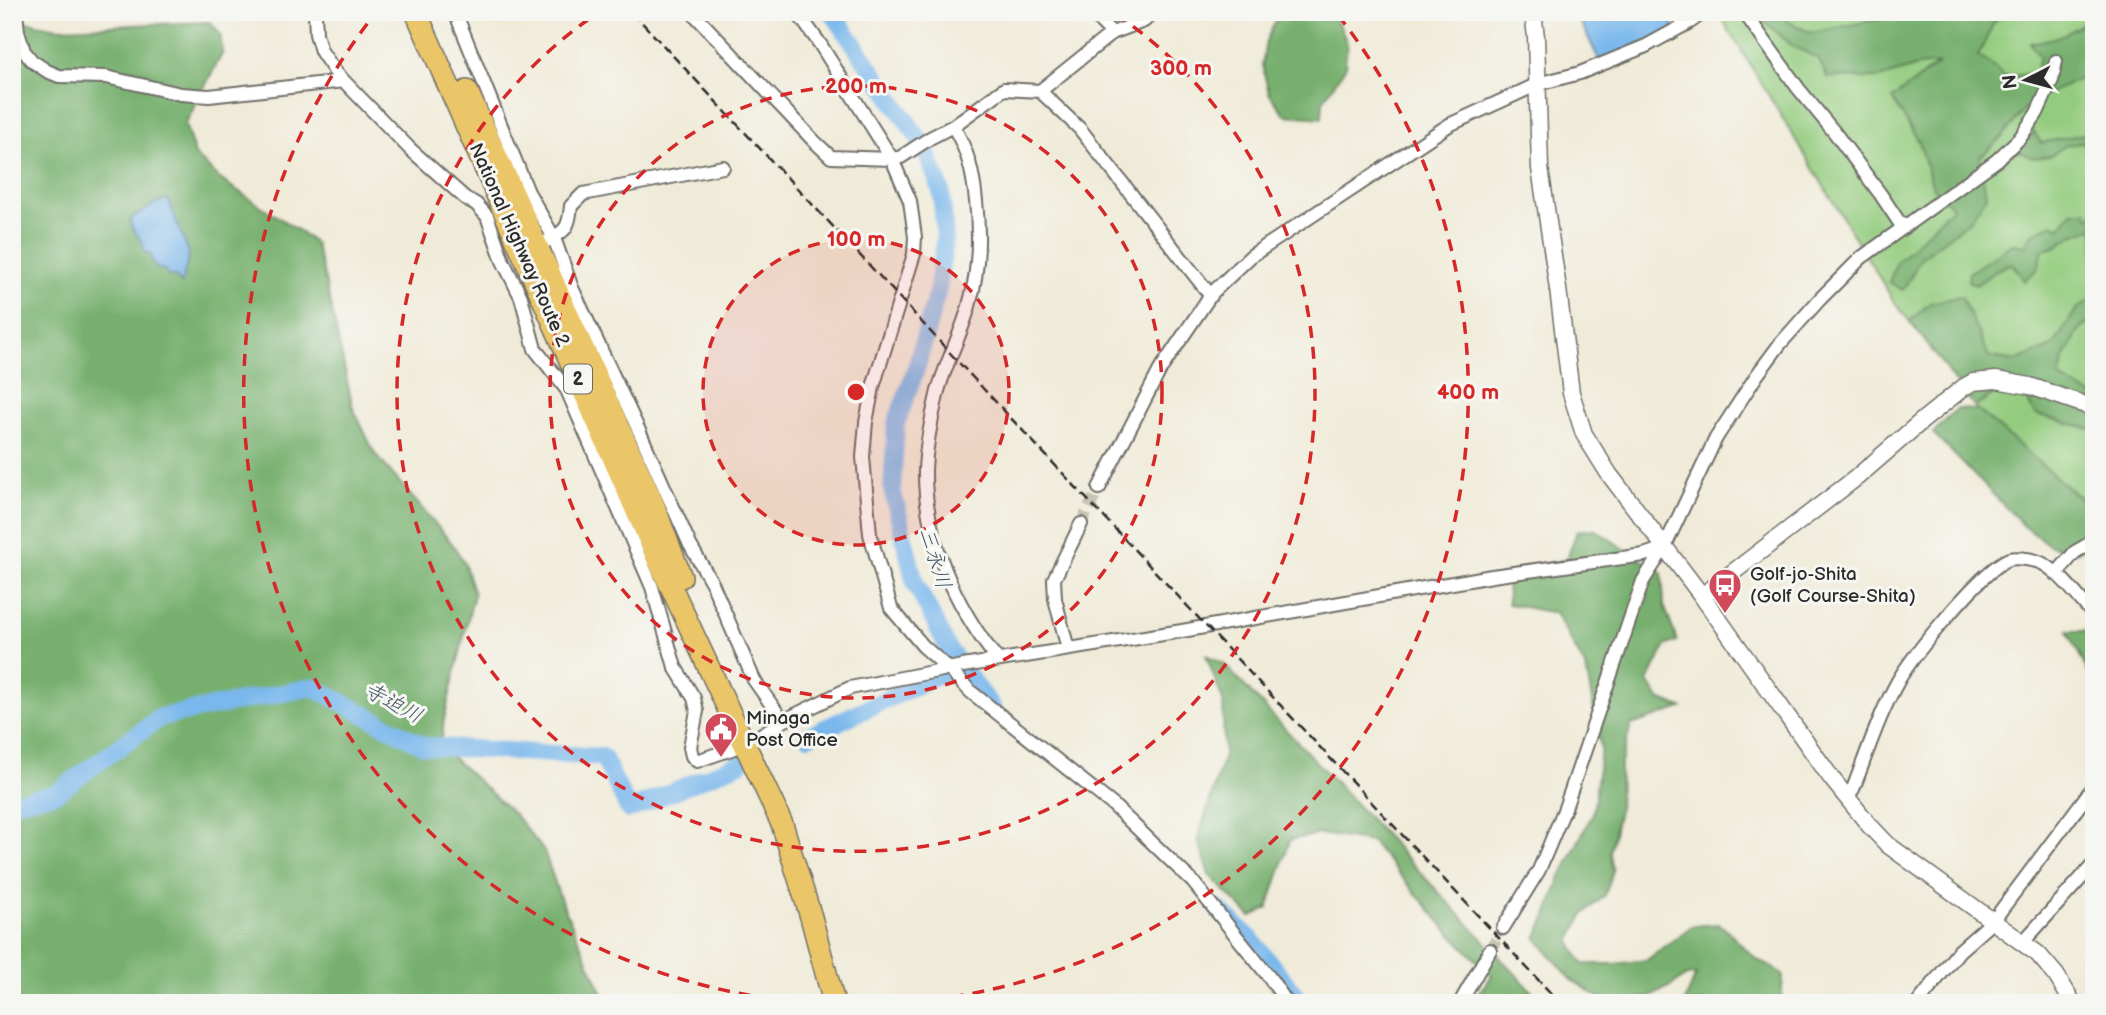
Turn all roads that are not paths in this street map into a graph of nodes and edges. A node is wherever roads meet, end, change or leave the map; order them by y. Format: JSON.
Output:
{"nodes":[{"id":1,"x":16,"y":12,"type":"edge"},
{"id":2,"x":315,"y":12,"type":"edge"},
{"id":3,"x":416,"y":12,"type":"edge"},
{"id":4,"x":431,"y":12,"type":"edge"},
{"id":5,"x":455,"y":12,"type":"edge"},
{"id":6,"x":692,"y":12,"type":"edge"},
{"id":7,"x":797,"y":12,"type":"edge"},
{"id":8,"x":1091,"y":12,"type":"edge"},
{"id":9,"x":1153,"y":12,"type":"edge"},
{"id":10,"x":1533,"y":12,"type":"edge"},
{"id":11,"x":1704,"y":12,"type":"edge"},
{"id":12,"x":1744,"y":12,"type":"edge"},
{"id":13,"x":1112,"y":33,"type":"junction"},
{"id":14,"x":2056,"y":61,"type":"dead end"},
{"id":15,"x":344,"y":81,"type":"junction"},
{"id":16,"x":1538,"y":84,"type":"junction"},
{"id":17,"x":1040,"y":91,"type":"junction"},
{"id":18,"x":950,"y":127,"type":"junction"},
{"id":19,"x":897,"y":158,"type":"junction"},
{"id":20,"x":723,"y":167,"type":"dead end"},
{"id":21,"x":1903,"y":228,"type":"junction"},
{"id":22,"x":548,"y":240,"type":"junction"},
{"id":23,"x":1210,"y":296,"type":"junction"},
{"id":24,"x":2094,"y":408,"type":"edge"},
{"id":25,"x":1099,"y":488,"type":"tunnel mouth"},
{"id":26,"x":1081,"y":524,"type":"tunnel mouth"},
{"id":27,"x":1664,"y":548,"type":"junction"},
{"id":28,"x":2094,"y":548,"type":"edge"},
{"id":29,"x":2056,"y":574,"type":"junction"},
{"id":30,"x":1702,"y":596,"type":"junction"},
{"id":31,"x":2094,"y":615,"type":"edge"},
{"id":32,"x":1068,"y":649,"type":"junction"},
{"id":33,"x":998,"y":660,"type":"junction"},
{"id":34,"x":949,"y":669,"type":"junction"},
{"id":35,"x":783,"y":721,"type":"junction"},
{"id":36,"x":746,"y":744,"type":"junction"},
{"id":37,"x":2094,"y":786,"type":"edge"},
{"id":38,"x":1847,"y":799,"type":"junction"},
{"id":39,"x":2094,"y":864,"type":"edge"},
{"id":40,"x":1993,"y":921,"type":"junction"},
{"id":41,"x":1503,"y":928,"type":"tunnel mouth"},
{"id":42,"x":2023,"y":942,"type":"junction"},
{"id":43,"x":1489,"y":950,"type":"tunnel mouth"},
{"id":44,"x":834,"y":1003,"type":"edge"},
{"id":45,"x":1287,"y":1003,"type":"edge"},
{"id":46,"x":1460,"y":1003,"type":"edge"},
{"id":47,"x":1918,"y":1003,"type":"edge"},
{"id":48,"x":2073,"y":1003,"type":"edge"}],
"edges":[{"from":1,"to":15,"type":"street"},
{"from":2,"to":15,"type":"street"},
{"from":3,"to":36,"type":"highway","name":"National Highway Route 2","number":"2"},
{"from":4,"to":36,"type":"highway","name":"National Highway Route 2","number":"2"},
{"from":5,"to":22,"type":"street"},
{"from":6,"to":19,"type":"street"},
{"from":7,"to":19,"type":"street"},
{"from":8,"to":13,"type":"street"},
{"from":9,"to":13,"type":"street"},
{"from":10,"to":16,"type":"street"},
{"from":11,"to":16,"type":"street"},
{"from":12,"to":21,"type":"street"},
{"from":13,"to":17,"type":"street"},
{"from":14,"to":21,"type":"street"},
{"from":15,"to":36,"type":"street"},
{"from":16,"to":23,"type":"street"},
{"from":16,"to":27,"type":"street"},
{"from":17,"to":18,"type":"street"},
{"from":17,"to":23,"type":"street"},
{"from":18,"to":19,"type":"street"},
{"from":18,"to":33,"type":"street"},
{"from":19,"to":34,"type":"street"},
{"from":20,"to":22,"type":"street"},
{"from":21,"to":27,"type":"street"},
{"from":22,"to":35,"type":"street"},
{"from":23,"to":25,"type":"street"},
{"from":24,"to":30,"type":"street"},
{"from":26,"to":32,"type":"street"},
{"from":27,"to":30,"type":"street"},
{"from":27,"to":32,"type":"street"},
{"from":27,"to":41,"type":"street"},
{"from":28,"to":29,"type":"street"},
{"from":29,"to":31,"type":"street"},
{"from":29,"to":38,"type":"street"},
{"from":30,"to":38,"type":"street"},
{"from":32,"to":33,"type":"street"},
{"from":33,"to":34,"type":"street"},
{"from":34,"to":35,"type":"street"},
{"from":34,"to":45,"type":"street"},
{"from":35,"to":36,"type":"street"},
{"from":36,"to":44,"type":"highway","name":"National Highway Route 2","number":"2"},
{"from":37,"to":40,"type":"street"},
{"from":38,"to":40,"type":"street"},
{"from":39,"to":42,"type":"street"},
{"from":40,"to":42,"type":"street"},
{"from":40,"to":47,"type":"street"},
{"from":42,"to":48,"type":"street"},
{"from":43,"to":46,"type":"street"}]}
